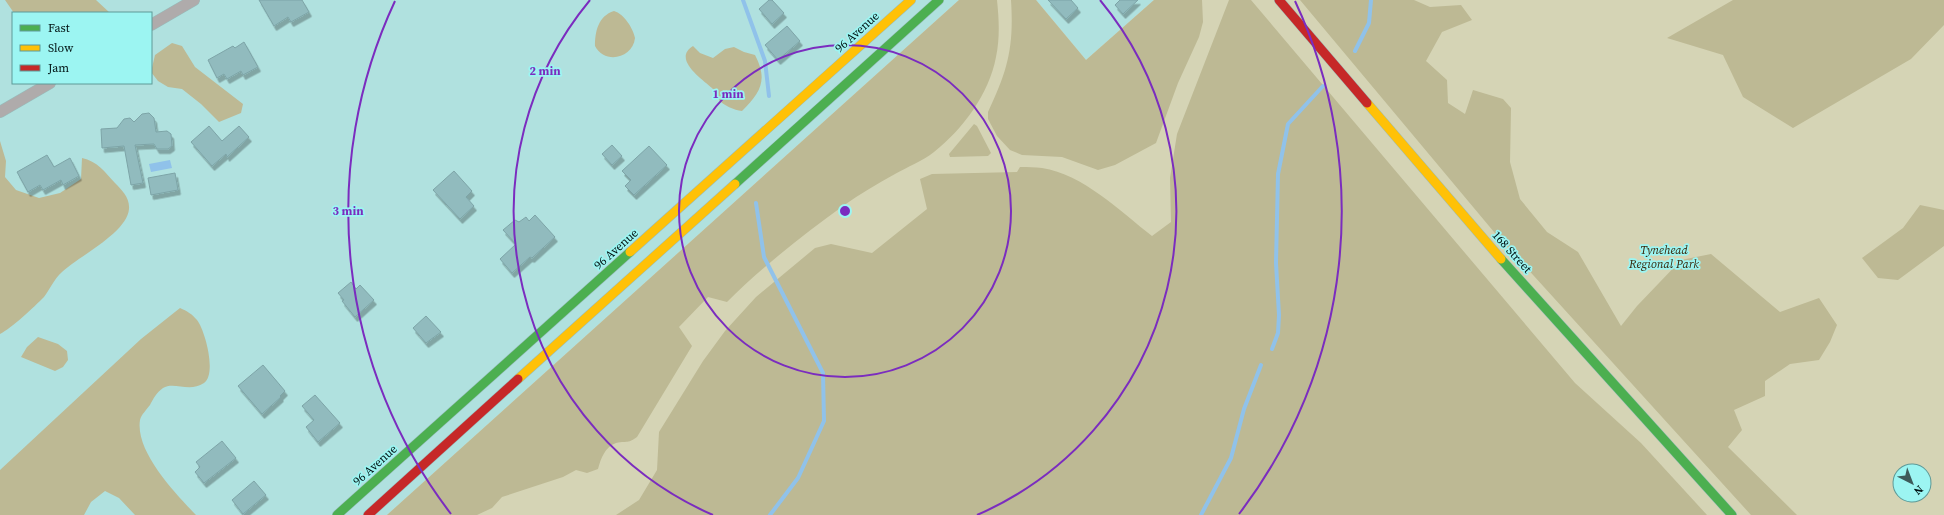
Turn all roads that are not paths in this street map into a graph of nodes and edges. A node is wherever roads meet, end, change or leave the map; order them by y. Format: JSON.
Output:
{"nodes":[{"id":1,"x":194,"y":0,"type":"edge"},
{"id":2,"x":911,"y":0,"type":"edge"},
{"id":3,"x":939,"y":0,"type":"edge"},
{"id":4,"x":1279,"y":0,"type":"edge"},
{"id":5,"x":152,"y":24,"type":"edge"},
{"id":6,"x":48,"y":84,"type":"edge"},
{"id":7,"x":0,"y":112,"type":"edge"},
{"id":8,"x":338,"y":515,"type":"edge"},
{"id":9,"x":368,"y":515,"type":"edge"},
{"id":10,"x":1732,"y":515,"type":"edge"}],
"edges":[{"from":1,"to":5,"type":"street"},
{"from":2,"to":8,"type":"main road","name":"96 Avenue"},
{"from":3,"to":9,"type":"main road"},
{"from":4,"to":10,"type":"main road","name":"168 Street"},
{"from":6,"to":7,"type":"street"}]}
